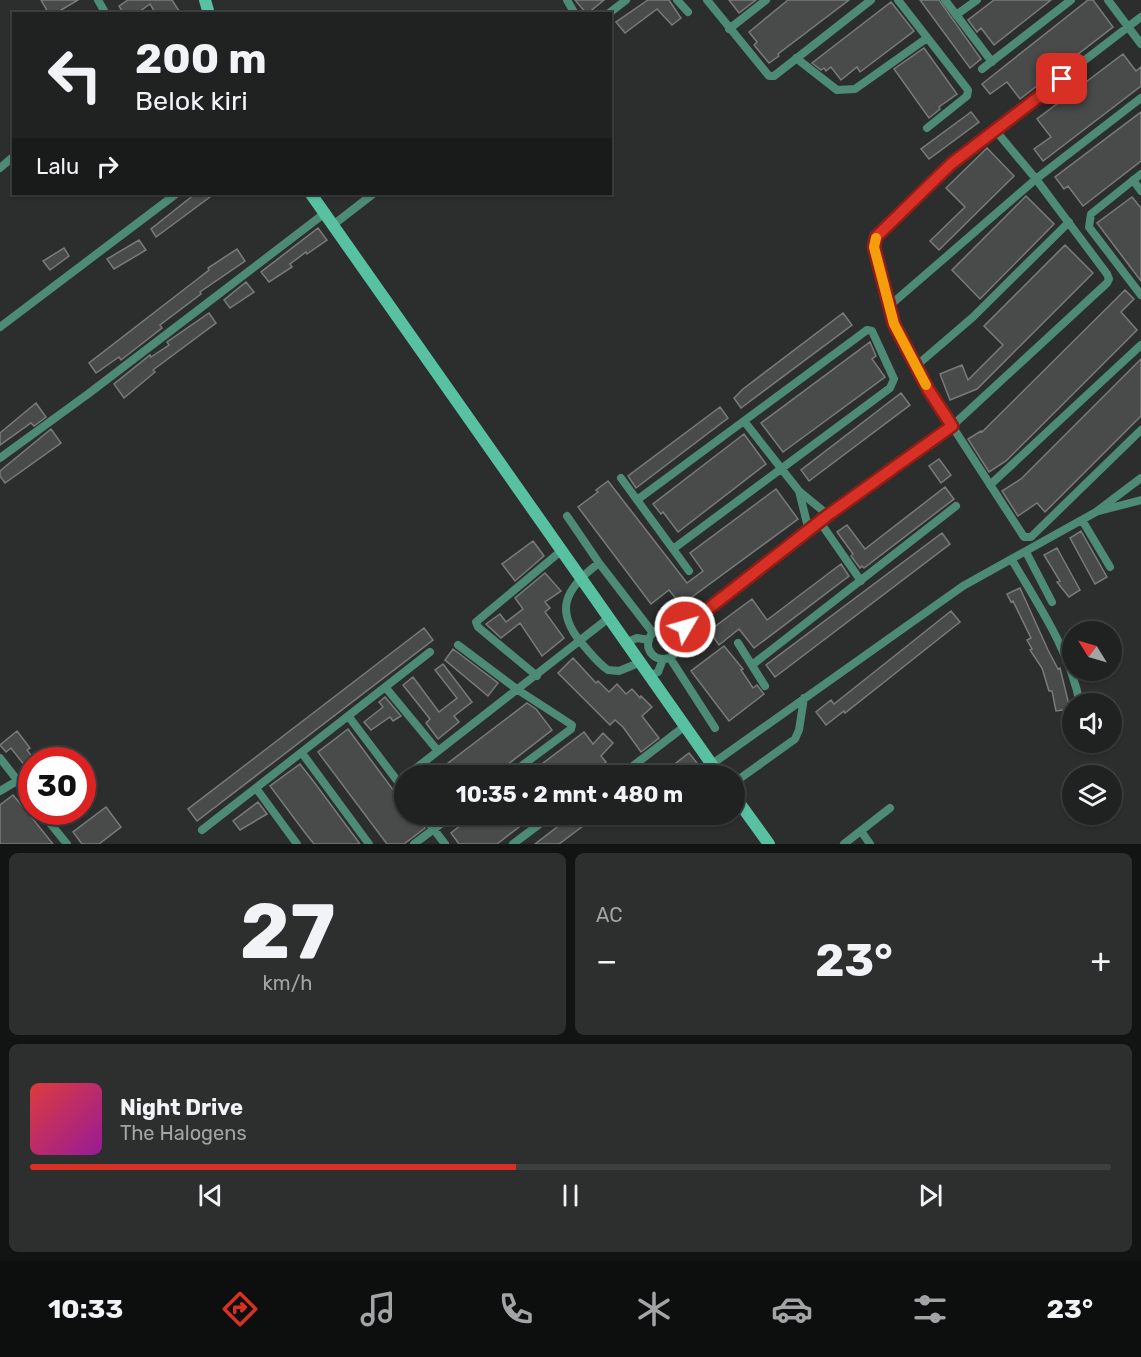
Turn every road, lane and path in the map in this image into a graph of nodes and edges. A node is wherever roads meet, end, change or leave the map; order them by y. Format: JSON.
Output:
{"nodes":[{"id":1,"x":626,"y":0,"type":"edge"},
{"id":2,"x":677,"y":0,"type":"edge"},
{"id":3,"x":707,"y":0,"type":"edge"},
{"id":4,"x":766,"y":0,"type":"edge"},
{"id":5,"x":871,"y":0,"type":"edge"},
{"id":6,"x":898,"y":0,"type":"edge"},
{"id":7,"x":945,"y":0,"type":"edge"},
{"id":8,"x":976,"y":0,"type":"edge"},
{"id":9,"x":1071,"y":0,"type":"edge"},
{"id":10,"x":1108,"y":0,"type":"edge"},
{"id":11,"x":611,"y":12,"type":"edge"},
{"id":12,"x":688,"y":12,"type":"dead end"},
{"id":13,"x":956,"y":15,"type":"junction"},
{"id":14,"x":1141,"y":17,"type":"edge"},
{"id":15,"x":1128,"y":27,"type":"junction"},
{"id":16,"x":729,"y":29,"type":"junction"},
{"id":17,"x":927,"y":38,"type":"junction"},
{"id":18,"x":1141,"y":44,"type":"edge"},
{"id":19,"x":796,"y":58,"type":"junction"},
{"id":20,"x":992,"y":62,"type":"junction"},
{"id":21,"x":982,"y":69,"type":"dead end"},
{"id":22,"x":1141,"y":98,"type":"edge"},
{"id":23,"x":927,"y":128,"type":"dead end"},
{"id":24,"x":996,"y":131,"type":"junction"},
{"id":25,"x":12,"y":158,"type":"edge"},
{"id":26,"x":0,"y":168,"type":"edge"},
{"id":27,"x":1141,"y":174,"type":"edge"},
{"id":28,"x":1036,"y":179,"type":"junction"},
{"id":29,"x":1133,"y":180,"type":"junction"},
{"id":30,"x":1141,"y":191,"type":"edge"},
{"id":31,"x":175,"y":195,"type":"edge"},
{"id":32,"x":312,"y":195,"type":"edge"},
{"id":33,"x":372,"y":195,"type":"edge"},
{"id":34,"x":325,"y":213,"type":"junction"},
{"id":35,"x":1069,"y":222,"type":"junction"},
{"id":36,"x":333,"y":225,"type":"junction"},
{"id":37,"x":1141,"y":295,"type":"edge"},
{"id":38,"x":888,"y":307,"type":"junction"},
{"id":39,"x":0,"y":327,"type":"edge"},
{"id":40,"x":1141,"y":345,"type":"edge"},
{"id":41,"x":916,"y":366,"type":"junction"},
{"id":42,"x":744,"y":421,"type":"junction"},
{"id":43,"x":948,"y":429,"type":"junction"},
{"id":44,"x":1141,"y":430,"type":"edge"},
{"id":45,"x":0,"y":458,"type":"edge"},
{"id":46,"x":781,"y":468,"type":"junction"},
{"id":47,"x":621,"y":478,"type":"dead end"},
{"id":48,"x":1141,"y":478,"type":"edge"},
{"id":49,"x":990,"y":486,"type":"junction"},
{"id":50,"x":799,"y":491,"type":"junction"},
{"id":51,"x":638,"y":500,"type":"junction"},
{"id":52,"x":1141,"y":500,"type":"edge"},
{"id":53,"x":956,"y":506,"type":"dead end"},
{"id":54,"x":1096,"y":512,"type":"junction"},
{"id":55,"x":828,"y":515,"type":"junction"},
{"id":56,"x":567,"y":516,"type":"dead end"},
{"id":57,"x":1082,"y":520,"type":"junction"},
{"id":58,"x":820,"y":522,"type":"junction"},
{"id":59,"x":809,"y":531,"type":"junction"},
{"id":60,"x":673,"y":549,"type":"junction"},
{"id":61,"x":561,"y":551,"type":"junction"},
{"id":62,"x":1026,"y":552,"type":"junction"},
{"id":63,"x":1012,"y":560,"type":"junction"},
{"id":64,"x":598,"y":564,"type":"junction"},
{"id":65,"x":1110,"y":567,"type":"dead end"},
{"id":66,"x":689,"y":571,"type":"dead end"},
{"id":67,"x":580,"y":577,"type":"junction"},
{"id":68,"x":861,"y":581,"type":"junction"},
{"id":69,"x":1052,"y":602,"type":"dead end"},
{"id":70,"x":609,"y":617,"type":"junction"},
{"id":71,"x":675,"y":635,"type":"junction"},
{"id":72,"x":651,"y":636,"type":"junction"},
{"id":73,"x":579,"y":640,"type":"junction"},
{"id":74,"x":627,"y":642,"type":"junction"},
{"id":75,"x":738,"y":643,"type":"dead end"},
{"id":76,"x":458,"y":645,"type":"dead end"},
{"id":77,"x":430,"y":652,"type":"dead end"},
{"id":78,"x":667,"y":658,"type":"junction"},
{"id":79,"x":641,"y":662,"type":"junction"},
{"id":80,"x":752,"y":664,"type":"junction"},
{"id":81,"x":650,"y":676,"type":"junction"},
{"id":82,"x":535,"y":677,"type":"junction"},
{"id":83,"x":765,"y":686,"type":"dead end"},
{"id":84,"x":386,"y":688,"type":"junction"},
{"id":85,"x":521,"y":688,"type":"junction"},
{"id":86,"x":1077,"y":693,"type":"edge"},
{"id":87,"x":804,"y":698,"type":"junction"},
{"id":88,"x":349,"y":717,"type":"junction"},
{"id":89,"x":685,"y":726,"type":"junction"},
{"id":90,"x":715,"y":728,"type":"dead end"},
{"id":91,"x":438,"y":751,"type":"junction"},
{"id":92,"x":302,"y":753,"type":"junction"},
{"id":93,"x":0,"y":758,"type":"edge"},
{"id":94,"x":420,"y":765,"type":"edge"},
{"id":95,"x":523,"y":765,"type":"edge"},
{"id":96,"x":634,"y":765,"type":"edge"},
{"id":97,"x":712,"y":765,"type":"joint"},
{"id":98,"x":394,"y":768,"type":"edge"},
{"id":99,"x":745,"y":775,"type":"edge"},
{"id":100,"x":17,"y":780,"type":"joint"},
{"id":101,"x":256,"y":788,"type":"junction"},
{"id":102,"x":0,"y":792,"type":"edge"},
{"id":103,"x":890,"y":808,"type":"dead end"},
{"id":104,"x":745,"y":811,"type":"edge"},
{"id":105,"x":52,"y":825,"type":"edge"},
{"id":106,"x":430,"y":825,"type":"edge"},
{"id":107,"x":439,"y":825,"type":"edge"},
{"id":108,"x":538,"y":825,"type":"edge"},
{"id":109,"x":433,"y":829,"type":"junction"},
{"id":110,"x":202,"y":830,"type":"dead end"},
{"id":111,"x":861,"y":831,"type":"junction"},
{"id":112,"x":67,"y":844,"type":"edge"},
{"id":113,"x":297,"y":844,"type":"edge"},
{"id":114,"x":369,"y":844,"type":"edge"},
{"id":115,"x":414,"y":844,"type":"edge"},
{"id":116,"x":445,"y":844,"type":"edge"},
{"id":117,"x":513,"y":844,"type":"edge"},
{"id":118,"x":769,"y":844,"type":"edge"},
{"id":119,"x":844,"y":844,"type":"edge"},
{"id":120,"x":870,"y":844,"type":"edge"}],
"edges":[{"from":1,"to":11,"type":"street"},
{"from":2,"to":12,"type":"street"},
{"from":3,"to":16,"type":"street"},
{"from":4,"to":16,"type":"street"},
{"from":5,"to":19,"type":"street"},
{"from":6,"to":17,"type":"street"},
{"from":7,"to":13,"type":"street"},
{"from":8,"to":13,"type":"street"},
{"from":9,"to":20,"type":"street"},
{"from":10,"to":15,"type":"street"},
{"from":13,"to":20,"type":"street"},
{"from":14,"to":15,"type":"street"},
{"from":15,"to":18,"type":"street"},
{"from":15,"to":24,"type":"street"},
{"from":16,"to":19,"type":"street"},
{"from":17,"to":19,"type":"street"},
{"from":17,"to":23,"type":"street"},
{"from":20,"to":21,"type":"street"},
{"from":22,"to":28,"type":"street"},
{"from":24,"to":28,"type":"street"},
{"from":24,"to":38,"type":"street"},
{"from":25,"to":26,"type":"street"},
{"from":27,"to":29,"type":"street"},
{"from":28,"to":35,"type":"street"},
{"from":28,"to":38,"type":"street"},
{"from":29,"to":30,"type":"street"},
{"from":29,"to":37,"type":"street"},
{"from":31,"to":39,"type":"street"},
{"from":32,"to":34,"type":"street"},
{"from":33,"to":36,"type":"street"},
{"from":34,"to":36,"type":"street"},
{"from":34,"to":45,"type":"street"},
{"from":35,"to":41,"type":"street"},
{"from":35,"to":43,"type":"street"},
{"from":36,"to":61,"type":"street"},
{"from":38,"to":41,"type":"street"},
{"from":40,"to":49,"type":"street"},
{"from":41,"to":43,"type":"street"},
{"from":42,"to":46,"type":"street"},
{"from":42,"to":46,"type":"street"},
{"from":42,"to":51,"type":"street"},
{"from":43,"to":49,"type":"street"},
{"from":43,"to":55,"type":"street"},
{"from":44,"to":49,"type":"street"},
{"from":46,"to":50,"type":"street"},
{"from":46,"to":60,"type":"street"},
{"from":47,"to":51,"type":"street"},
{"from":48,"to":54,"type":"street"},
{"from":50,"to":55,"type":"street"},
{"from":50,"to":59,"type":"street"},
{"from":51,"to":60,"type":"street"},
{"from":52,"to":54,"type":"street"},
{"from":53,"to":68,"type":"street"},
{"from":54,"to":57,"type":"street"},
{"from":55,"to":58,"type":"street"},
{"from":56,"to":64,"type":"street"},
{"from":57,"to":62,"type":"street"},
{"from":57,"to":65,"type":"street"},
{"from":58,"to":59,"type":"street"},
{"from":58,"to":68,"type":"street"},
{"from":59,"to":71,"type":"street"},
{"from":60,"to":66,"type":"street"},
{"from":61,"to":67,"type":"street"},
{"from":61,"to":82,"type":"street"},
{"from":62,"to":63,"type":"street"},
{"from":62,"to":69,"type":"street"},
{"from":63,"to":86,"type":"street"},
{"from":63,"to":87,"type":"street"},
{"from":64,"to":67,"type":"street"},
{"from":64,"to":72,"type":"street"},
{"from":67,"to":70,"type":"street"},
{"from":67,"to":73,"type":"street"},
{"from":68,"to":80,"type":"street"},
{"from":70,"to":73,"type":"street"},
{"from":70,"to":74,"type":"street"},
{"from":71,"to":72,"type":"street"},
{"from":71,"to":78,"type":"street"},
{"from":72,"to":74,"type":"street"},
{"from":72,"to":78,"type":"street"},
{"from":73,"to":79,"type":"street"},
{"from":73,"to":82,"type":"street"},
{"from":74,"to":79,"type":"street"},
{"from":75,"to":80,"type":"street"},
{"from":76,"to":85,"type":"street"},
{"from":77,"to":84,"type":"street"},
{"from":78,"to":81,"type":"street"},
{"from":78,"to":90,"type":"street"},
{"from":79,"to":81,"type":"street"},
{"from":80,"to":83,"type":"street"},
{"from":81,"to":89,"type":"street"},
{"from":82,"to":85,"type":"street"},
{"from":84,"to":88,"type":"street"},
{"from":84,"to":91,"type":"street"},
{"from":85,"to":91,"type":"street"},
{"from":85,"to":95,"type":"street"},
{"from":87,"to":97,"type":"street"},
{"from":87,"to":99,"type":"street"},
{"from":88,"to":92,"type":"street"},
{"from":88,"to":98,"type":"street"},
{"from":89,"to":96,"type":"street"},
{"from":89,"to":97,"type":"street"},
{"from":91,"to":94,"type":"street"},
{"from":92,"to":101,"type":"street"},
{"from":92,"to":114,"type":"street"},
{"from":93,"to":100,"type":"street"},
{"from":100,"to":102,"type":"street"},
{"from":101,"to":110,"type":"street"},
{"from":101,"to":113,"type":"street"},
{"from":103,"to":111,"type":"street"},
{"from":104,"to":118,"type":"street"},
{"from":105,"to":112,"type":"street"},
{"from":106,"to":109,"type":"street"},
{"from":107,"to":109,"type":"street"},
{"from":108,"to":117,"type":"street"},
{"from":109,"to":115,"type":"street"},
{"from":109,"to":116,"type":"street"},
{"from":111,"to":119,"type":"street"},
{"from":111,"to":120,"type":"street"}]}
